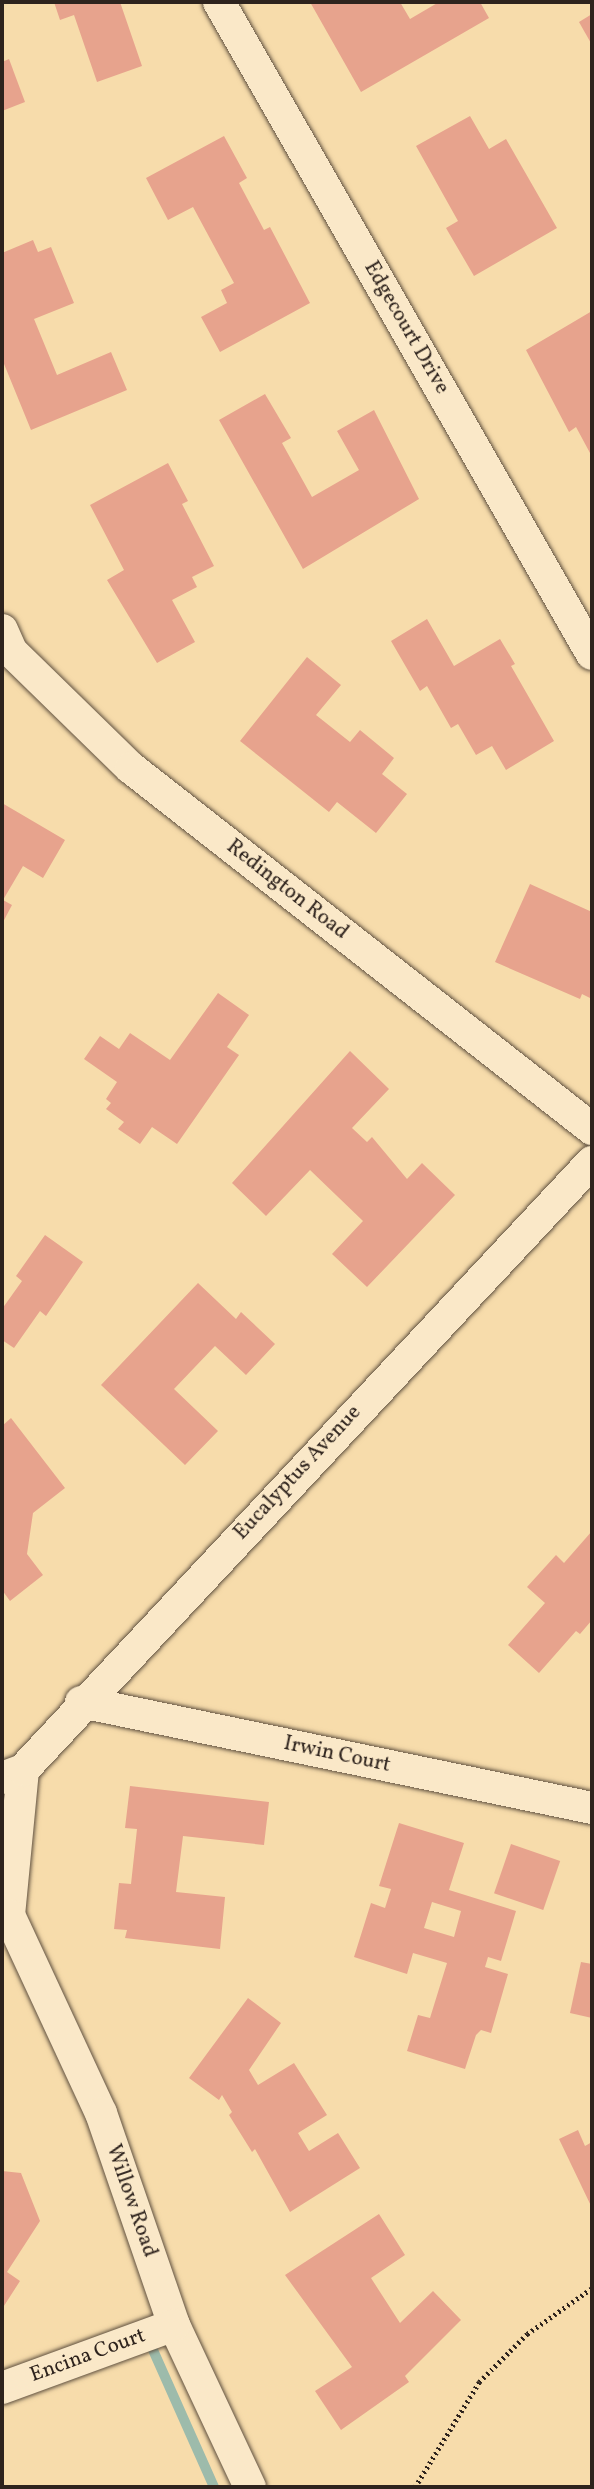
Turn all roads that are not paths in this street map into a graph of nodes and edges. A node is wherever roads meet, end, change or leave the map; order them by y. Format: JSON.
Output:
{"nodes":[{"id":1,"x":219,"y":2,"type":"edge"},
{"id":2,"x":5,"y":648,"type":"edge"},
{"id":3,"x":592,"y":654,"type":"edge"},
{"id":4,"x":592,"y":1129,"type":"edge"},
{"id":5,"x":592,"y":1162,"type":"edge"},
{"id":6,"x":81,"y":1702,"type":"junction"},
{"id":7,"x":12,"y":1774,"type":"edge"},
{"id":8,"x":592,"y":1808,"type":"edge"},
{"id":9,"x":5,"y":1913,"type":"edge"},
{"id":10,"x":174,"y":2325,"type":"junction"},
{"id":11,"x":2,"y":2388,"type":"edge"},
{"id":12,"x":250,"y":2487,"type":"edge"}],
"edges":[{"from":1,"to":3,"type":"street","name":"Edgecourt Drive"},
{"from":2,"to":4,"type":"street","name":"Redington Road"},
{"from":5,"to":6,"type":"street","name":"Eucalyptus Avenue"},
{"from":6,"to":7,"type":"street","name":"Eucalyptus Avenue"},
{"from":6,"to":8,"type":"street","name":"Irwin Court"},
{"from":7,"to":9,"type":"street","name":"Willow Road"},
{"from":9,"to":10,"type":"street","name":"Willow Road"},
{"from":10,"to":11,"type":"street","name":"Encina Court"},
{"from":10,"to":12,"type":"street","name":"Willow Road"}]}
